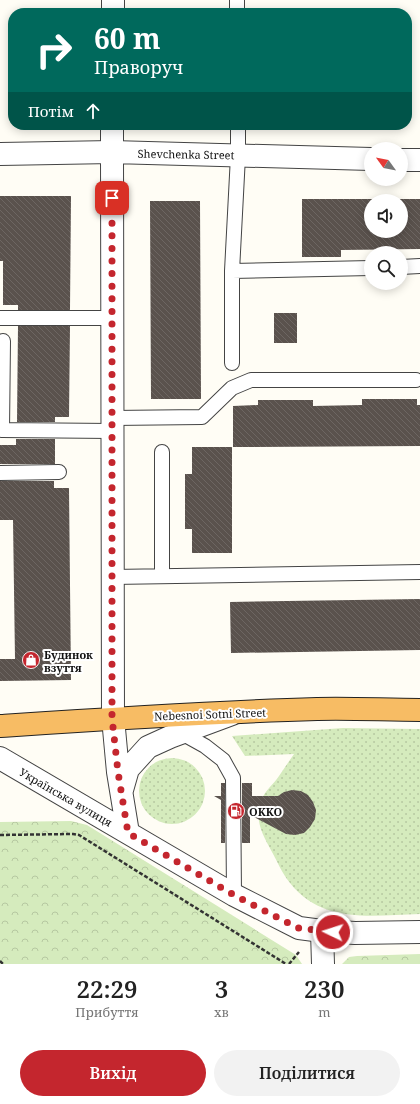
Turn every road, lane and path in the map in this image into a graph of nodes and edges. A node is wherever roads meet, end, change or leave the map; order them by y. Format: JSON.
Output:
{"nodes":[{"id":1,"x":112,"y":130,"type":"edge"},
{"id":2,"x":238,"y":130,"type":"edge"},
{"id":3,"x":112,"y":152,"type":"junction"},
{"id":4,"x":0,"y":154,"type":"edge"},
{"id":5,"x":238,"y":156,"type":"junction"},
{"id":6,"x":364,"y":159,"type":"edge"},
{"id":7,"x":408,"y":160,"type":"edge"},
{"id":8,"x":420,"y":160,"type":"edge"},
{"id":9,"x":420,"y":266,"type":"edge"},
{"id":10,"x":408,"y":267,"type":"edge"},
{"id":11,"x":364,"y":268,"type":"edge"},
{"id":12,"x":232,"y":271,"type":"junction"},
{"id":13,"x":0,"y":318,"type":"edge"},
{"id":14,"x":112,"y":318,"type":"junction"},
{"id":15,"x":3,"y":341,"type":"dead end"},
{"id":16,"x":232,"y":364,"type":"dead end"},
{"id":17,"x":1,"y":366,"type":"edge"},
{"id":18,"x":416,"y":380,"type":"dead end"},
{"id":19,"x":112,"y":424,"type":"junction"},
{"id":20,"x":162,"y":452,"type":"dead end"},
{"id":21,"x":59,"y":472,"type":"dead end"},
{"id":22,"x":0,"y":473,"type":"edge"},
{"id":23,"x":420,"y":572,"type":"edge"},
{"id":24,"x":162,"y":576,"type":"junction"},
{"id":25,"x":112,"y":577,"type":"junction"},
{"id":26,"x":420,"y":710,"type":"edge"},
{"id":27,"x":236,"y":712,"type":"junction"},
{"id":28,"x":149,"y":716,"type":"junction"},
{"id":29,"x":112,"y":718,"type":"junction"},
{"id":30,"x":0,"y":726,"type":"edge"},
{"id":31,"x":181,"y":733,"type":"junction"},
{"id":32,"x":0,"y":758,"type":"edge"},
{"id":33,"x":122,"y":793,"type":"junction"},
{"id":34,"x":128,"y":833,"type":"junction"},
{"id":35,"x":0,"y":835,"type":"edge"},
{"id":36,"x":234,"y":895,"type":"junction"},
{"id":37,"x":322,"y":931,"type":"junction"},
{"id":38,"x":420,"y":932,"type":"edge"},
{"id":39,"x":0,"y":961,"type":"edge"},
{"id":40,"x":3,"y":964,"type":"edge"},
{"id":41,"x":286,"y":964,"type":"edge"},
{"id":42,"x":323,"y":964,"type":"edge"}],
"edges":[{"from":1,"to":3,"type":"street"},
{"from":2,"to":5,"type":"lane"},
{"from":3,"to":4,"type":"street","name":"Shevchenka Street"},
{"from":3,"to":5,"type":"street","name":"Shevchenka Street"},
{"from":3,"to":14,"type":"street"},
{"from":5,"to":6,"type":"street","name":"Shevchenka Street"},
{"from":5,"to":12,"type":"lane"},
{"from":7,"to":8,"type":"street"},
{"from":9,"to":10,"type":"lane"},
{"from":11,"to":12,"type":"lane"},
{"from":12,"to":16,"type":"lane"},
{"from":13,"to":14,"type":"lane"},
{"from":14,"to":19,"type":"street"},
{"from":15,"to":17,"type":"lane"},
{"from":17,"to":19,"type":"lane"},
{"from":18,"to":19,"type":"lane"},
{"from":19,"to":25,"type":"street"},
{"from":20,"to":24,"type":"lane"},
{"from":21,"to":22,"type":"lane"},
{"from":23,"to":24,"type":"lane"},
{"from":24,"to":25,"type":"lane"},
{"from":25,"to":29,"type":"street"},
{"from":26,"to":27,"type":"highway","name":"Nebesnoi Sotni Street"},
{"from":27,"to":28,"type":"highway","name":"Nebesnoi Sotni Street"},
{"from":27,"to":31,"type":"street"},
{"from":28,"to":29,"type":"highway","name":"Nebesnoi Sotni Street"},
{"from":28,"to":31,"type":"lane"},
{"from":29,"to":30,"type":"highway","name":"Nebesnoi Sotni Street"},
{"from":29,"to":33,"type":"street"},
{"from":31,"to":33,"type":"street"},
{"from":31,"to":36,"type":"lane"},
{"from":32,"to":34,"type":"street","name":"Українська вулиця"},
{"from":33,"to":34,"type":"street"},
{"from":34,"to":36,"type":"street","name":"Українська вулиця"},
{"from":35,"to":41,"type":"path"},
{"from":36,"to":37,"type":"street","name":"Українська вулиця"},
{"from":37,"to":38,"type":"street","name":"Українська вулиця"},
{"from":37,"to":42,"type":"street"},
{"from":39,"to":40,"type":"path"}]}
